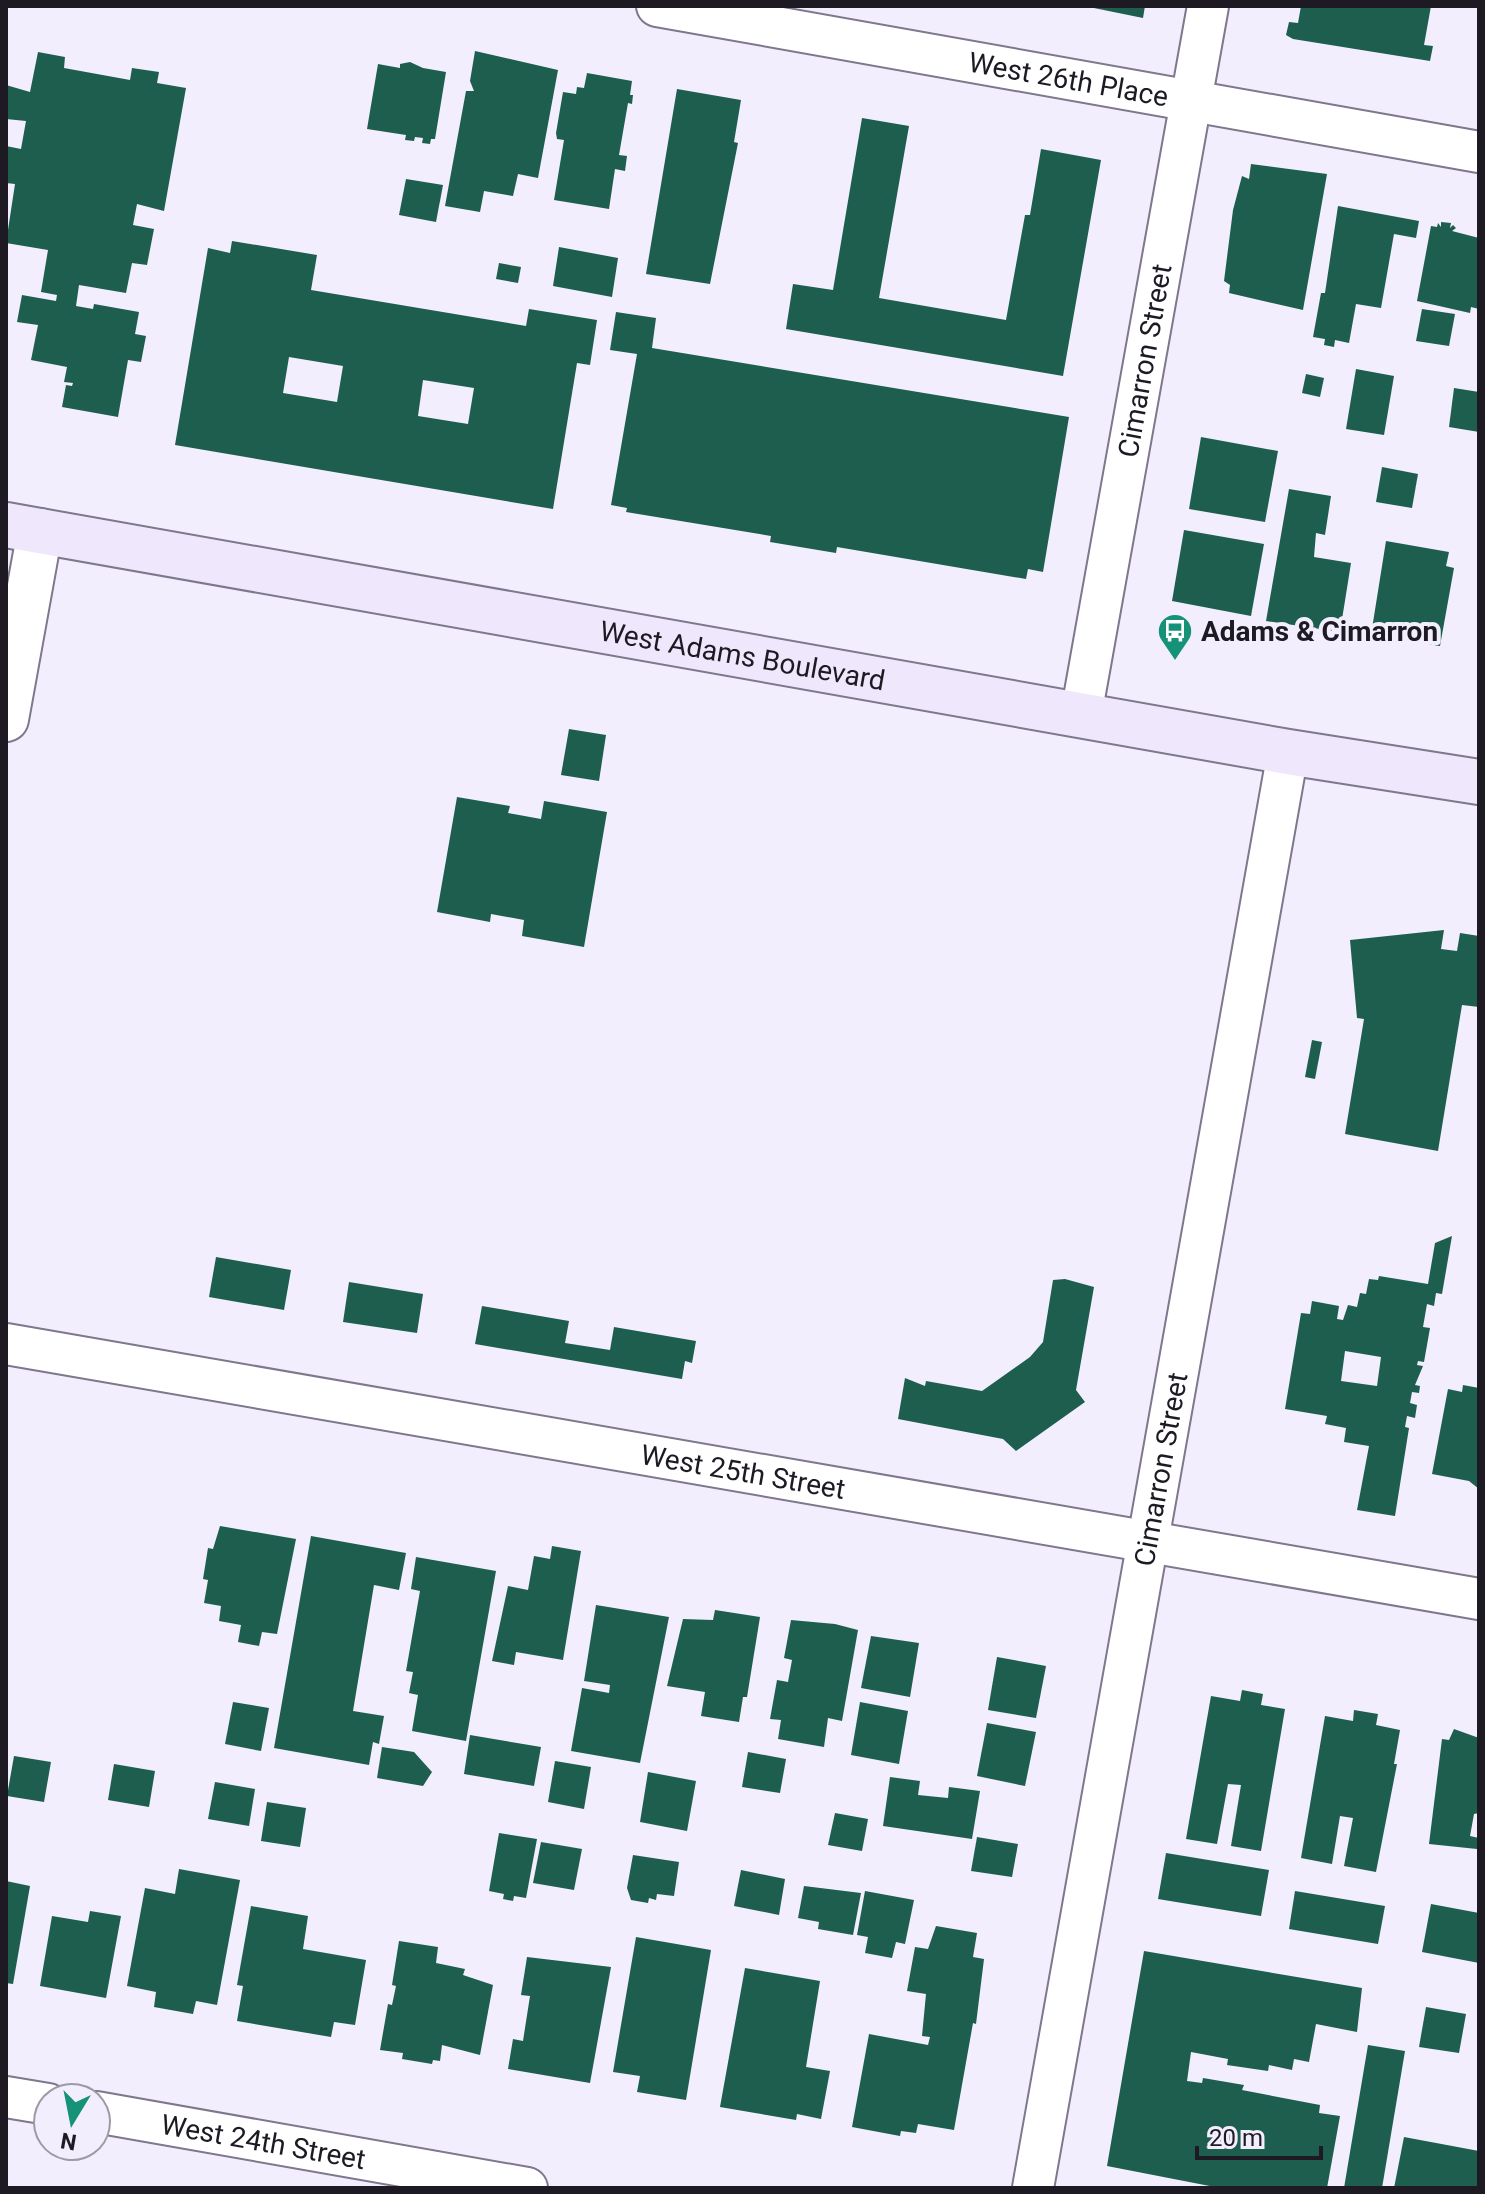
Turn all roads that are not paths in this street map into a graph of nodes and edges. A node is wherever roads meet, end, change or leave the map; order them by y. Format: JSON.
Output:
{"nodes":[{"id":1,"x":657,"y":6,"type":"edge"},
{"id":2,"x":1208,"y":6,"type":"edge"},
{"id":3,"x":1191,"y":104,"type":"junction"},
{"id":4,"x":1479,"y":152,"type":"edge"},
{"id":5,"x":23,"y":528,"type":"edge"},
{"id":6,"x":1081,"y":715,"type":"junction"},
{"id":7,"x":6,"y":719,"type":"edge"},
{"id":8,"x":1288,"y":752,"type":"junction"},
{"id":9,"x":1479,"y":782,"type":"edge"},
{"id":10,"x":6,"y":1344,"type":"edge"},
{"id":11,"x":1149,"y":1543,"type":"junction"},
{"id":12,"x":1479,"y":1599,"type":"edge"},
{"id":13,"x":6,"y":2097,"type":"edge"},
{"id":14,"x":32,"y":2101,"type":"edge"},
{"id":15,"x":112,"y":2115,"type":"edge"},
{"id":16,"x":527,"y":2188,"type":"edge"},
{"id":17,"x":1033,"y":2188,"type":"edge"}],
"edges":[{"from":1,"to":3,"type":"street","name":"West 26th Place"},
{"from":2,"to":3,"type":"street","name":"Cimarron Street"},
{"from":3,"to":4,"type":"street","name":"West 26th Place"},
{"from":3,"to":6,"type":"street","name":"Cimarron Street"},
{"from":5,"to":6,"type":"main road","name":"West Adams Boulevard"},
{"from":5,"to":7,"type":"street"},
{"from":6,"to":8,"type":"main road","name":"West Adams Boulevard"},
{"from":8,"to":9,"type":"main road","name":"West Adams Boulevard"},
{"from":8,"to":11,"type":"street","name":"Cimarron Street"},
{"from":10,"to":11,"type":"street","name":"West 25th Street"},
{"from":11,"to":12,"type":"street","name":"West 25th Street"},
{"from":11,"to":17,"type":"street","name":"Cimarron Street"},
{"from":13,"to":14,"type":"street"},
{"from":15,"to":16,"type":"street","name":"West 24th Street"}]}
